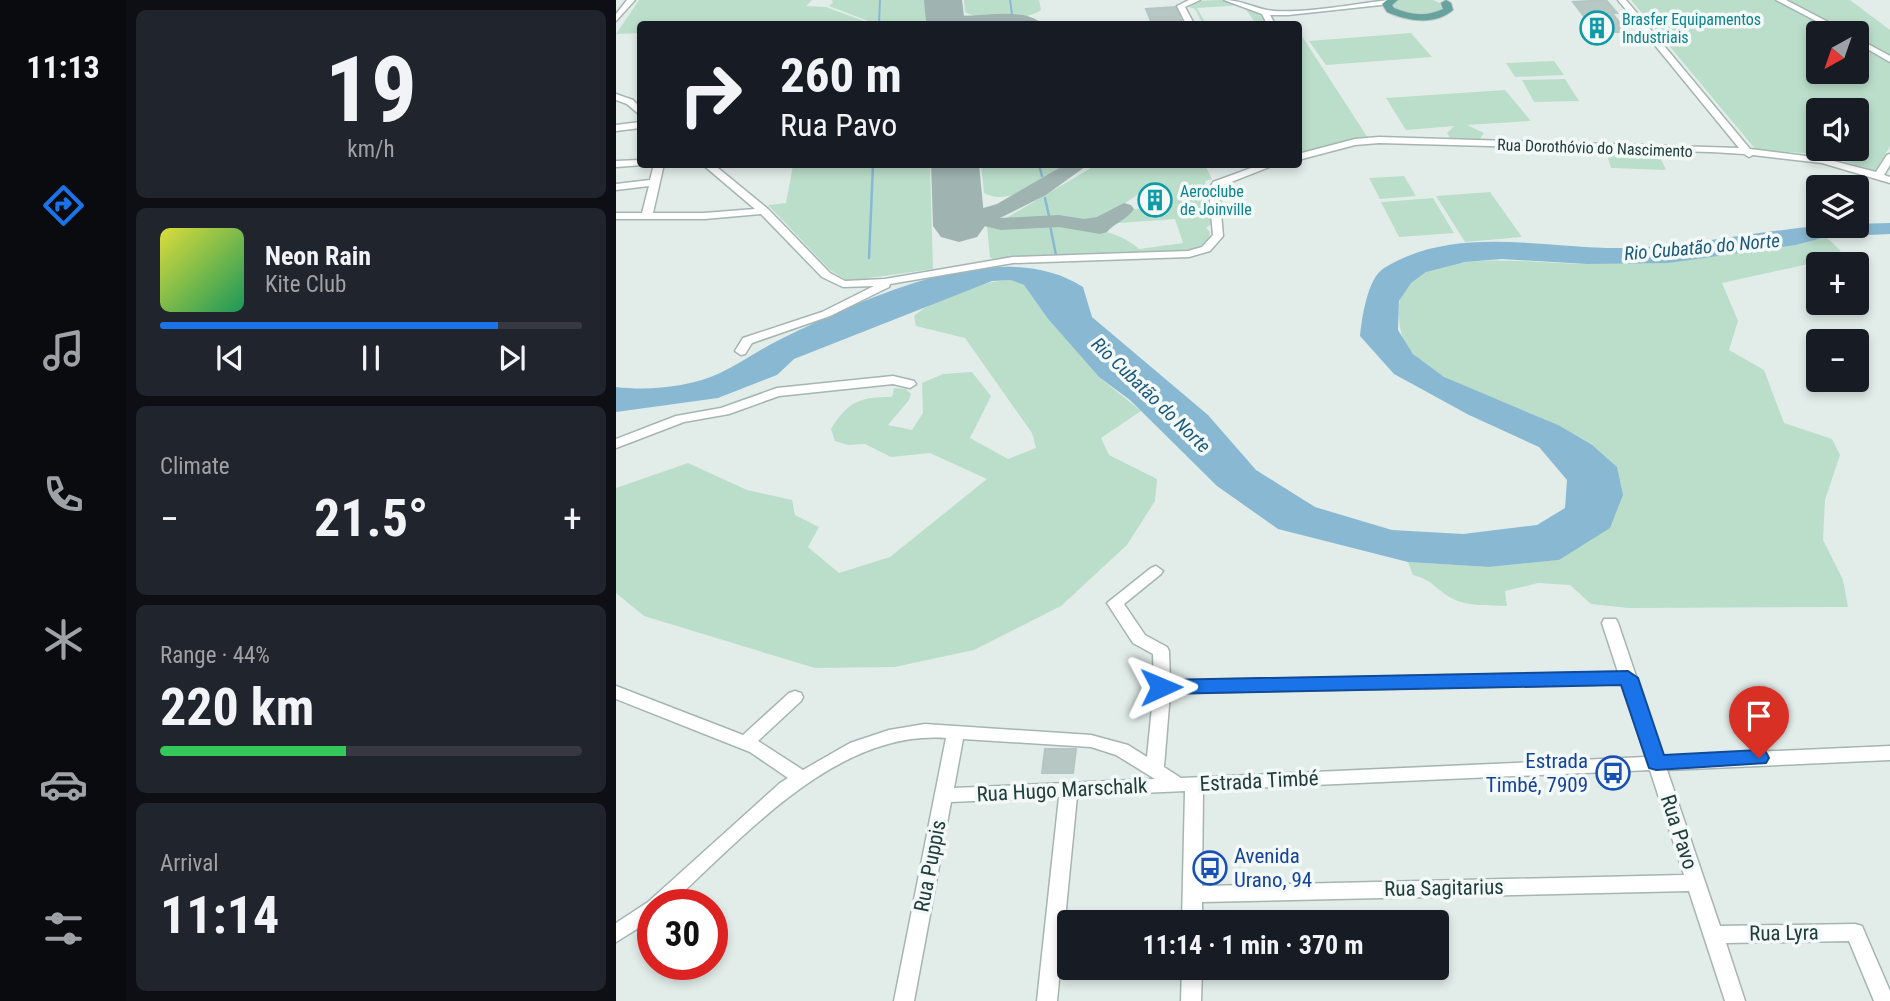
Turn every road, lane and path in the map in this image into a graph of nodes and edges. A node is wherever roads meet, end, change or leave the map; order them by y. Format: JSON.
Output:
{"nodes":[{"id":1,"x":631,"y":0,"type":"edge"},
{"id":2,"x":1196,"y":0,"type":"edge"},
{"id":3,"x":1228,"y":0,"type":"edge"},
{"id":4,"x":1622,"y":0,"type":"edge"},
{"id":5,"x":1780,"y":0,"type":"edge"},
{"id":6,"x":1447,"y":1,"type":"edge"},
{"id":7,"x":1391,"y":4,"type":"edge"},
{"id":8,"x":1269,"y":18,"type":"edge"},
{"id":9,"x":616,"y":19,"type":"edge"},
{"id":10,"x":1188,"y":21,"type":"edge"},
{"id":11,"x":1821,"y":21,"type":"edge"},
{"id":12,"x":1869,"y":47,"type":"edge"},
{"id":13,"x":1890,"y":60,"type":"edge"},
{"id":14,"x":616,"y":97,"type":"edge"},
{"id":15,"x":637,"y":109,"type":"edge"},
{"id":16,"x":637,"y":125,"type":"edge"},
{"id":17,"x":616,"y":128,"type":"edge"},
{"id":18,"x":1749,"y":154,"type":"junction"},
{"id":19,"x":1302,"y":156,"type":"edge"},
{"id":20,"x":1890,"y":157,"type":"edge"},
{"id":21,"x":637,"y":163,"type":"edge"},
{"id":22,"x":616,"y":164,"type":"edge"},
{"id":23,"x":658,"y":168,"type":"edge"},
{"id":24,"x":711,"y":168,"type":"edge"},
{"id":25,"x":1262,"y":168,"type":"edge"},
{"id":26,"x":1879,"y":175,"type":"junction"},
{"id":27,"x":1890,"y":180,"type":"edge"},
{"id":28,"x":655,"y":182,"type":"junction"},
{"id":29,"x":616,"y":187,"type":"edge"},
{"id":30,"x":764,"y":211,"type":"junction"},
{"id":31,"x":647,"y":215,"type":"junction"},
{"id":32,"x":616,"y":216,"type":"edge"},
{"id":33,"x":893,"y":281,"type":"junction"},
{"id":34,"x":741,"y":351,"type":"dead end"},
{"id":35,"x":910,"y":384,"type":"dead end"},
{"id":36,"x":616,"y":444,"type":"edge"},
{"id":37,"x":1156,"y":571,"type":"dead end"},
{"id":38,"x":1610,"y":623,"type":"dead end"},
{"id":39,"x":1628,"y":678,"type":"junction"},
{"id":40,"x":1161,"y":687,"type":"junction"},
{"id":41,"x":616,"y":692,"type":"edge"},
{"id":42,"x":795,"y":697,"type":"dead end"},
{"id":43,"x":957,"y":732,"type":"junction"},
{"id":44,"x":746,"y":742,"type":"junction"},
{"id":45,"x":1890,"y":753,"type":"edge"},
{"id":46,"x":1656,"y":762,"type":"junction"},
{"id":47,"x":1155,"y":769,"type":"junction"},
{"id":48,"x":801,"y":778,"type":"junction"},
{"id":49,"x":1187,"y":784,"type":"junction"},
{"id":50,"x":1069,"y":790,"type":"junction"},
{"id":51,"x":944,"y":795,"type":"junction"},
{"id":52,"x":1696,"y":883,"type":"junction"},
{"id":53,"x":673,"y":889,"type":"edge"},
{"id":54,"x":1193,"y":894,"type":"junction"},
{"id":55,"x":1192,"y":910,"type":"edge"},
{"id":56,"x":637,"y":919,"type":"edge"},
{"id":57,"x":616,"y":934,"type":"edge"},
{"id":58,"x":1713,"y":935,"type":"junction"},
{"id":59,"x":1192,"y":980,"type":"edge"},
{"id":60,"x":904,"y":1001,"type":"edge"},
{"id":61,"x":1047,"y":1001,"type":"edge"},
{"id":62,"x":1191,"y":1001,"type":"edge"},
{"id":63,"x":1735,"y":1001,"type":"edge"},
{"id":64,"x":1884,"y":1001,"type":"edge"}],
"edges":[{"from":1,"to":9,"type":"street"},
{"from":2,"to":10,"type":"street"},
{"from":3,"to":8,"type":"street"},
{"from":4,"to":18,"type":"street"},
{"from":5,"to":11,"type":"street"},
{"from":6,"to":7,"type":"main road"},
{"from":7,"to":8,"type":"street"},
{"from":12,"to":13,"type":"street"},
{"from":14,"to":15,"type":"street"},
{"from":16,"to":17,"type":"street"},
{"from":18,"to":19,"type":"street","name":"Rua Dorothóvio do Nascimento"},
{"from":18,"to":26,"type":"street","name":"Rua Dorothóvio do Nascimento"},
{"from":20,"to":26,"type":"street"},
{"from":21,"to":22,"type":"street"},
{"from":23,"to":28,"type":"street"},
{"from":24,"to":30,"type":"street"},
{"from":25,"to":33,"type":"street"},
{"from":26,"to":27,"type":"street","name":"Rua Dorothóvio do Nascimento"},
{"from":28,"to":29,"type":"street"},
{"from":28,"to":31,"type":"street"},
{"from":30,"to":31,"type":"street"},
{"from":30,"to":33,"type":"street"},
{"from":31,"to":32,"type":"street"},
{"from":33,"to":34,"type":"street"},
{"from":35,"to":36,"type":"street"},
{"from":37,"to":40,"type":"street"},
{"from":38,"to":39,"type":"street","name":"Rua Pavo"},
{"from":39,"to":40,"type":"street"},
{"from":39,"to":46,"type":"street","name":"Rua Pavo"},
{"from":40,"to":47,"type":"street"},
{"from":41,"to":44,"type":"street"},
{"from":42,"to":44,"type":"street"},
{"from":43,"to":47,"type":"street","name":"Estrada Timbé"},
{"from":43,"to":48,"type":"street","name":"Estrada Timbé"},
{"from":43,"to":51,"type":"street","name":"Rua Puppis"},
{"from":44,"to":48,"type":"street"},
{"from":45,"to":46,"type":"street","name":"Estrada Timbé"},
{"from":46,"to":49,"type":"street","name":"Estrada Timbé"},
{"from":46,"to":52,"type":"street","name":"Rua Pavo"},
{"from":47,"to":49,"type":"street","name":"Estrada Timbé"},
{"from":48,"to":53,"type":"street","name":"Estrada Timbé"},
{"from":49,"to":50,"type":"street","name":"Rua Hugo Marschalk"},
{"from":49,"to":54,"type":"street"},
{"from":50,"to":51,"type":"street","name":"Rua Hugo Marschalk"},
{"from":50,"to":61,"type":"street"},
{"from":51,"to":60,"type":"street","name":"Rua Puppis"},
{"from":52,"to":54,"type":"street","name":"Rua Sagitarius"},
{"from":52,"to":58,"type":"street","name":"Rua Pavo"},
{"from":54,"to":55,"type":"street"},
{"from":56,"to":57,"type":"street","name":"Estrada Timbé"},
{"from":58,"to":63,"type":"street","name":"Rua Pavo"},
{"from":58,"to":64,"type":"street","name":"Rua Lyra"},
{"from":59,"to":62,"type":"street"}]}
